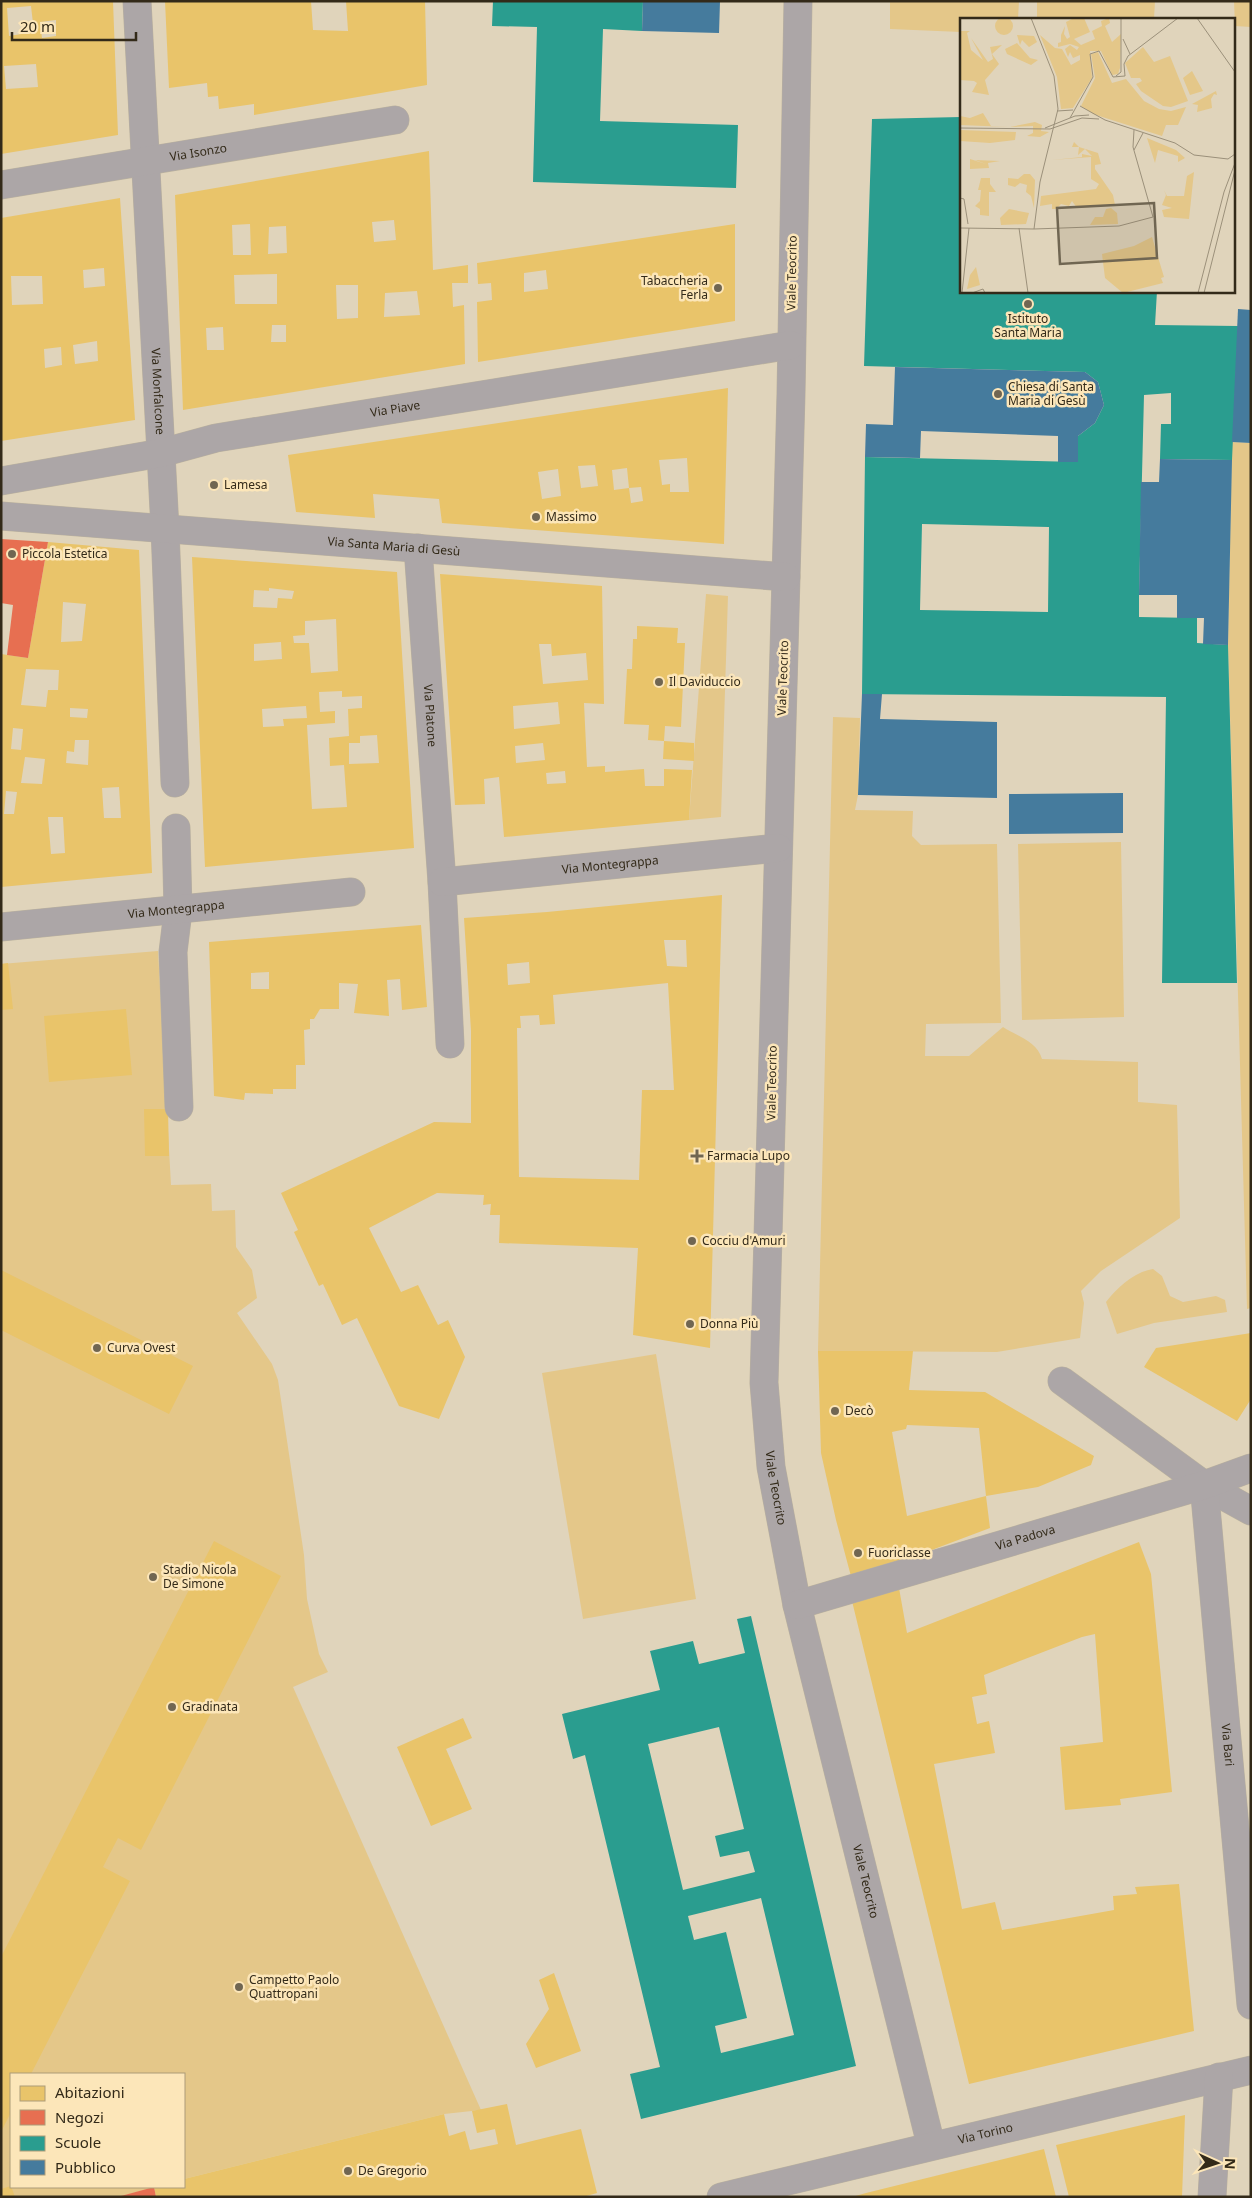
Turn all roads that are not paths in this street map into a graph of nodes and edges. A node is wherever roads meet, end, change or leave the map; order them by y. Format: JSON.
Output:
{"nodes":[{"id":1,"x":137,"y":1,"type":"edge"},
{"id":2,"x":798,"y":1,"type":"edge"},
{"id":3,"x":395,"y":120,"type":"dead end"},
{"id":4,"x":146,"y":162,"type":"junction"},
{"id":5,"x":1,"y":185,"type":"edge"},
{"id":6,"x":791,"y":345,"type":"junction"},
{"id":7,"x":161,"y":453,"type":"junction"},
{"id":8,"x":1,"y":481,"type":"edge"},
{"id":9,"x":1,"y":516,"type":"edge"},
{"id":10,"x":165,"y":529,"type":"junction"},
{"id":11,"x":418,"y":548,"type":"junction"},
{"id":12,"x":786,"y":577,"type":"junction"},
{"id":13,"x":175,"y":783,"type":"dead end"},
{"id":14,"x":176,"y":828,"type":"dead end"},
{"id":15,"x":778,"y":848,"type":"junction"},
{"id":16,"x":442,"y":882,"type":"junction"},
{"id":17,"x":351,"y":892,"type":"dead end"},
{"id":18,"x":178,"y":910,"type":"junction"},
{"id":19,"x":1,"y":927,"type":"edge"},
{"id":20,"x":450,"y":1044,"type":"dead end"},
{"id":21,"x":179,"y":1108,"type":"dead end"},
{"id":22,"x":1062,"y":1381,"type":"dead end"},
{"id":23,"x":1251,"y":1468,"type":"edge"},
{"id":24,"x":1204,"y":1485,"type":"junction"},
{"id":25,"x":1251,"y":1511,"type":"edge"},
{"id":26,"x":797,"y":1606,"type":"junction"},
{"id":27,"x":1244,"y":1867,"type":"edge"},
{"id":28,"x":1251,"y":2005,"type":"edge"},
{"id":29,"x":1251,"y":2070,"type":"edge"},
{"id":30,"x":1219,"y":2077,"type":"junction"},
{"id":31,"x":932,"y":2145,"type":"junction"},
{"id":32,"x":721,"y":2197,"type":"edge"},
{"id":33,"x":1212,"y":2197,"type":"edge"}],
"edges":[{"from":1,"to":4,"type":"street","name":"Via Monfalcone"},
{"from":2,"to":6,"type":"street","name":"Viale Teocrito"},
{"from":3,"to":4,"type":"street","name":"Via Isonzo"},
{"from":4,"to":5,"type":"street","name":"Via Isonzo"},
{"from":4,"to":7,"type":"street","name":"Via Monfalcone"},
{"from":6,"to":7,"type":"street","name":"Via Piave"},
{"from":6,"to":12,"type":"street","name":"Viale Teocrito"},
{"from":7,"to":8,"type":"street","name":"Via Piave"},
{"from":7,"to":10,"type":"street","name":"Via Monfalcone"},
{"from":9,"to":10,"type":"street","name":"Via Santa Maria di Gesù"},
{"from":10,"to":11,"type":"street","name":"Via Santa Maria di Gesù"},
{"from":10,"to":13,"type":"street","name":"Via Monfalcone"},
{"from":11,"to":12,"type":"street","name":"Via Santa Maria di Gesù"},
{"from":11,"to":16,"type":"street","name":"Via Platone"},
{"from":12,"to":15,"type":"street","name":"Viale Teocrito"},
{"from":14,"to":18,"type":"street"},
{"from":15,"to":16,"type":"street","name":"Via Montegrappa"},
{"from":15,"to":26,"type":"street","name":"Viale Teocrito"},
{"from":16,"to":20,"type":"street","name":"Via Platone"},
{"from":17,"to":18,"type":"street","name":"Via Montegrappa"},
{"from":18,"to":19,"type":"street","name":"Via Montegrappa"},
{"from":18,"to":21,"type":"street"},
{"from":22,"to":24,"type":"street"},
{"from":23,"to":24,"type":"street","name":"Via Padova"},
{"from":24,"to":25,"type":"street"},
{"from":24,"to":26,"type":"street","name":"Via Padova"},
{"from":24,"to":27,"type":"street","name":"Via Bari"},
{"from":26,"to":31,"type":"street","name":"Viale Teocrito"},
{"from":27,"to":28,"type":"street","name":"Via Bari"},
{"from":29,"to":30,"type":"street","name":"Via Torino"},
{"from":30,"to":31,"type":"street","name":"Via Torino"},
{"from":30,"to":33,"type":"street"},
{"from":31,"to":32,"type":"street","name":"Via Torino"}]}
